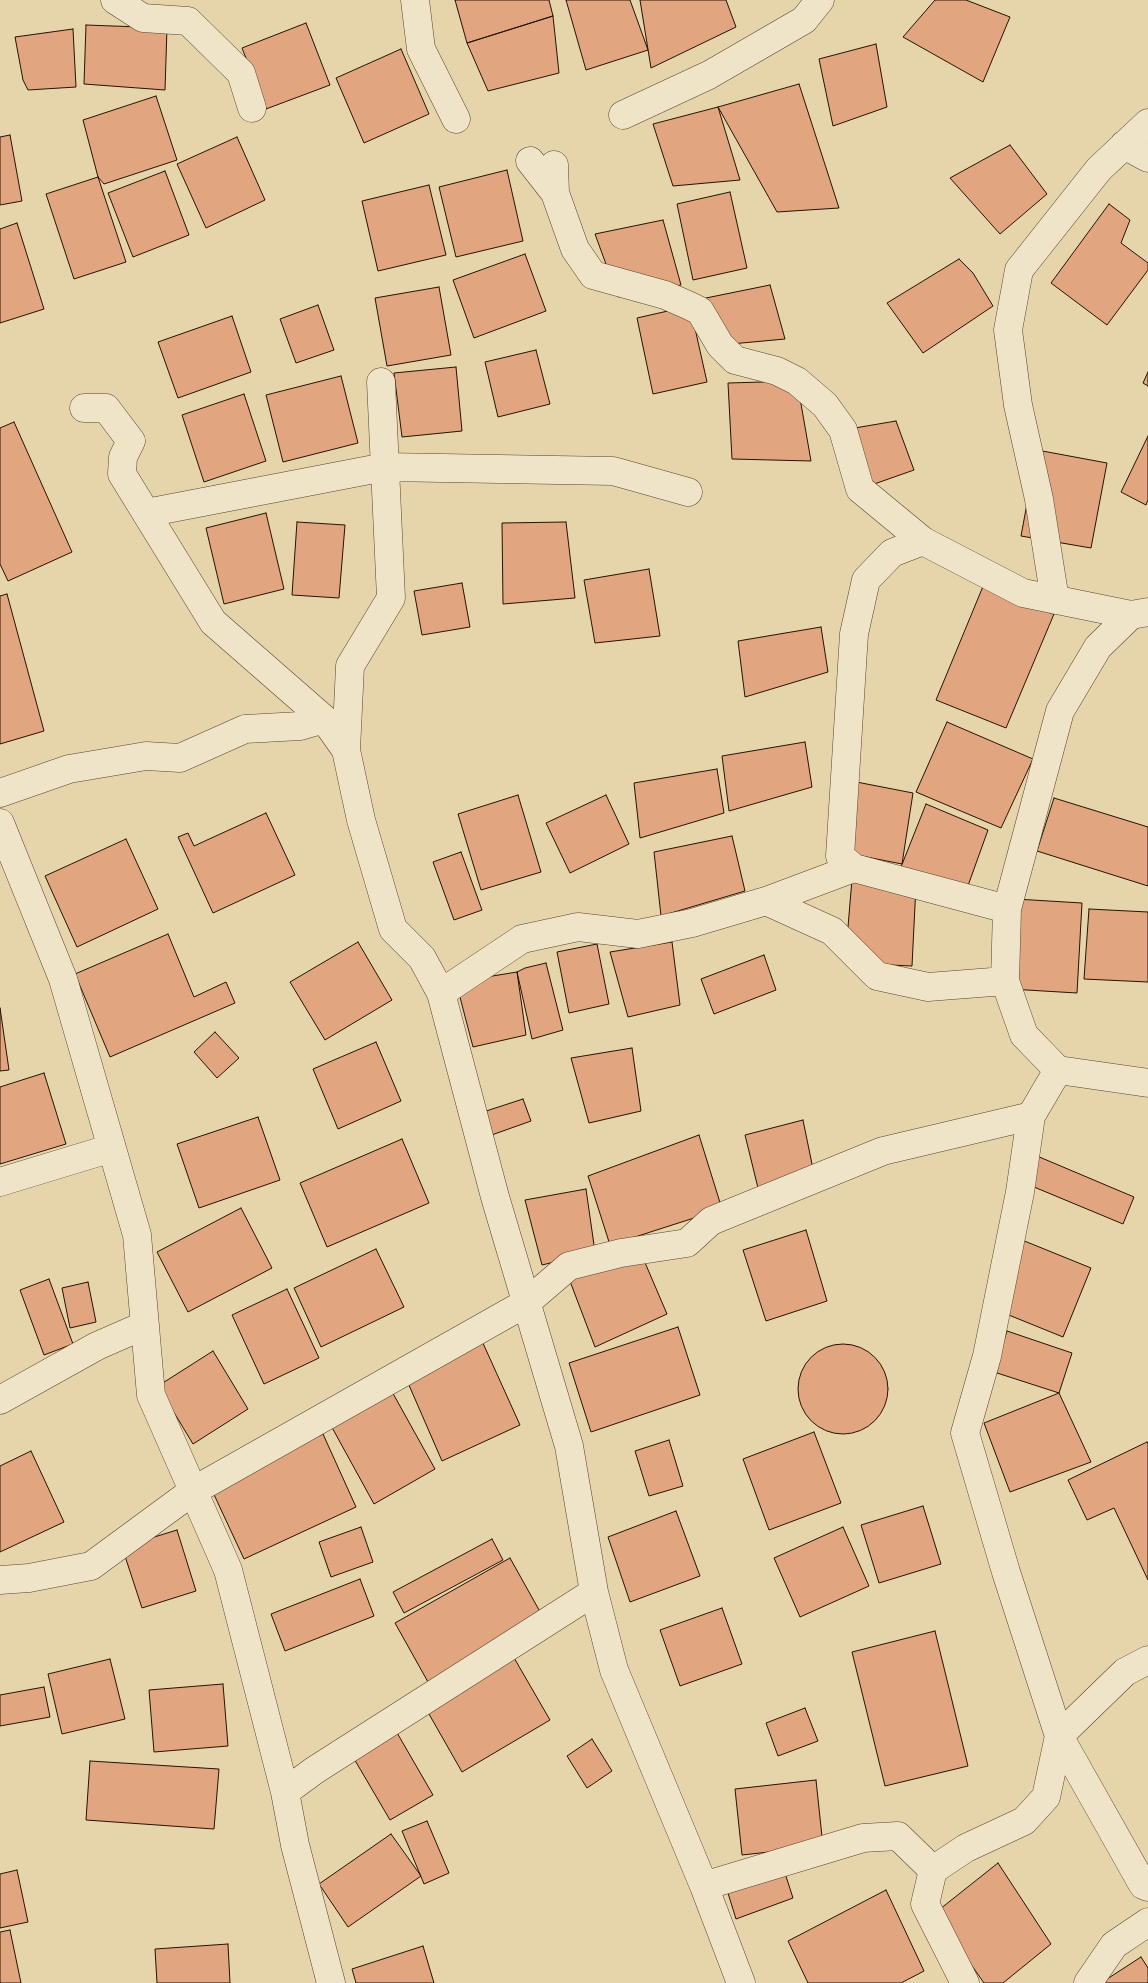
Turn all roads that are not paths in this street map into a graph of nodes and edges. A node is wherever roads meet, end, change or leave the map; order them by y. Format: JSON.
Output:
{"nodes":[{"id":1,"x":115,"y":0,"type":"edge"},
{"id":2,"x":415,"y":0,"type":"edge"},
{"id":3,"x":820,"y":0,"type":"edge"},
{"id":4,"x":252,"y":108,"type":"dead end"},
{"id":5,"x":623,"y":115,"type":"dead end"},
{"id":6,"x":456,"y":119,"type":"dead end"},
{"id":7,"x":1148,"y":123,"type":"edge"},
{"id":8,"x":1124,"y":145,"type":"junction"},
{"id":9,"x":1148,"y":158,"type":"edge"},
{"id":10,"x":542,"y":163,"type":"dead end"},
{"id":11,"x":382,"y":382,"type":"dead end"},
{"id":12,"x":84,"y":408,"type":"dead end"},
{"id":13,"x":386,"y":467,"type":"junction"},
{"id":14,"x":688,"y":492,"type":"dead end"},
{"id":15,"x":146,"y":513,"type":"junction"},
{"id":16,"x":923,"y":541,"type":"junction"},
{"id":17,"x":1055,"y":600,"type":"junction"},
{"id":18,"x":1140,"y":614,"type":"edge"},
{"id":19,"x":324,"y":719,"type":"junction"},
{"id":20,"x":346,"y":750,"type":"junction"},
{"id":21,"x":0,"y":793,"type":"edge"},
{"id":22,"x":0,"y":823,"type":"edge"},
{"id":23,"x":854,"y":868,"type":"junction"},
{"id":24,"x":766,"y":901,"type":"junction"},
{"id":25,"x":1007,"y":909,"type":"junction"},
{"id":26,"x":1005,"y":981,"type":"junction"},
{"id":27,"x":441,"y":993,"type":"junction"},
{"id":28,"x":1058,"y":1070,"type":"junction"},
{"id":29,"x":1148,"y":1083,"type":"edge"},
{"id":30,"x":1031,"y":1116,"type":"junction"},
{"id":31,"x":112,"y":1148,"type":"junction"},
{"id":32,"x":0,"y":1182,"type":"edge"},
{"id":33,"x":526,"y":1303,"type":"junction"},
{"id":34,"x":145,"y":1324,"type":"junction"},
{"id":35,"x":0,"y":1400,"type":"edge"},
{"id":36,"x":193,"y":1490,"type":"junction"},
{"id":37,"x":0,"y":1580,"type":"edge"},
{"id":38,"x":594,"y":1592,"type":"junction"},
{"id":39,"x":1148,"y":1660,"type":"edge"},
{"id":40,"x":1058,"y":1736,"type":"junction"},
{"id":41,"x":285,"y":1792,"type":"junction"},
{"id":42,"x":933,"y":1870,"type":"junction"},
{"id":43,"x":704,"y":1886,"type":"junction"},
{"id":44,"x":1148,"y":1887,"type":"edge"},
{"id":45,"x":1148,"y":1922,"type":"edge"},
{"id":46,"x":331,"y":1983,"type":"edge"},
{"id":47,"x":741,"y":1983,"type":"edge"},
{"id":48,"x":964,"y":1983,"type":"edge"},
{"id":49,"x":1088,"y":1983,"type":"edge"}],
"edges":[{"from":1,"to":4,"type":"street"},
{"from":2,"to":6,"type":"street"},
{"from":3,"to":5,"type":"street"},
{"from":7,"to":8,"type":"street"},
{"from":8,"to":9,"type":"street"},
{"from":8,"to":17,"type":"street"},
{"from":10,"to":16,"type":"street"},
{"from":11,"to":13,"type":"street"},
{"from":12,"to":15,"type":"street"},
{"from":13,"to":14,"type":"street"},
{"from":13,"to":15,"type":"street"},
{"from":13,"to":20,"type":"street"},
{"from":15,"to":19,"type":"street"},
{"from":16,"to":17,"type":"street"},
{"from":16,"to":23,"type":"street"},
{"from":17,"to":18,"type":"street"},
{"from":18,"to":25,"type":"street"},
{"from":19,"to":20,"type":"street"},
{"from":19,"to":21,"type":"street"},
{"from":20,"to":27,"type":"street"},
{"from":22,"to":31,"type":"street"},
{"from":23,"to":24,"type":"street"},
{"from":23,"to":25,"type":"street"},
{"from":24,"to":26,"type":"street"},
{"from":24,"to":27,"type":"street"},
{"from":25,"to":26,"type":"street"},
{"from":26,"to":28,"type":"street"},
{"from":27,"to":33,"type":"street"},
{"from":28,"to":29,"type":"street"},
{"from":28,"to":30,"type":"street"},
{"from":30,"to":33,"type":"street"},
{"from":30,"to":40,"type":"street"},
{"from":31,"to":32,"type":"street"},
{"from":31,"to":34,"type":"street"},
{"from":33,"to":36,"type":"street"},
{"from":33,"to":38,"type":"street"},
{"from":34,"to":35,"type":"street"},
{"from":34,"to":36,"type":"street"},
{"from":36,"to":37,"type":"street"},
{"from":36,"to":41,"type":"street"},
{"from":38,"to":41,"type":"street"},
{"from":38,"to":43,"type":"street"},
{"from":39,"to":40,"type":"street"},
{"from":40,"to":42,"type":"street"},
{"from":40,"to":44,"type":"street"},
{"from":41,"to":46,"type":"street"},
{"from":42,"to":43,"type":"street"},
{"from":42,"to":48,"type":"street"},
{"from":43,"to":47,"type":"street"},
{"from":45,"to":49,"type":"street"}]}
